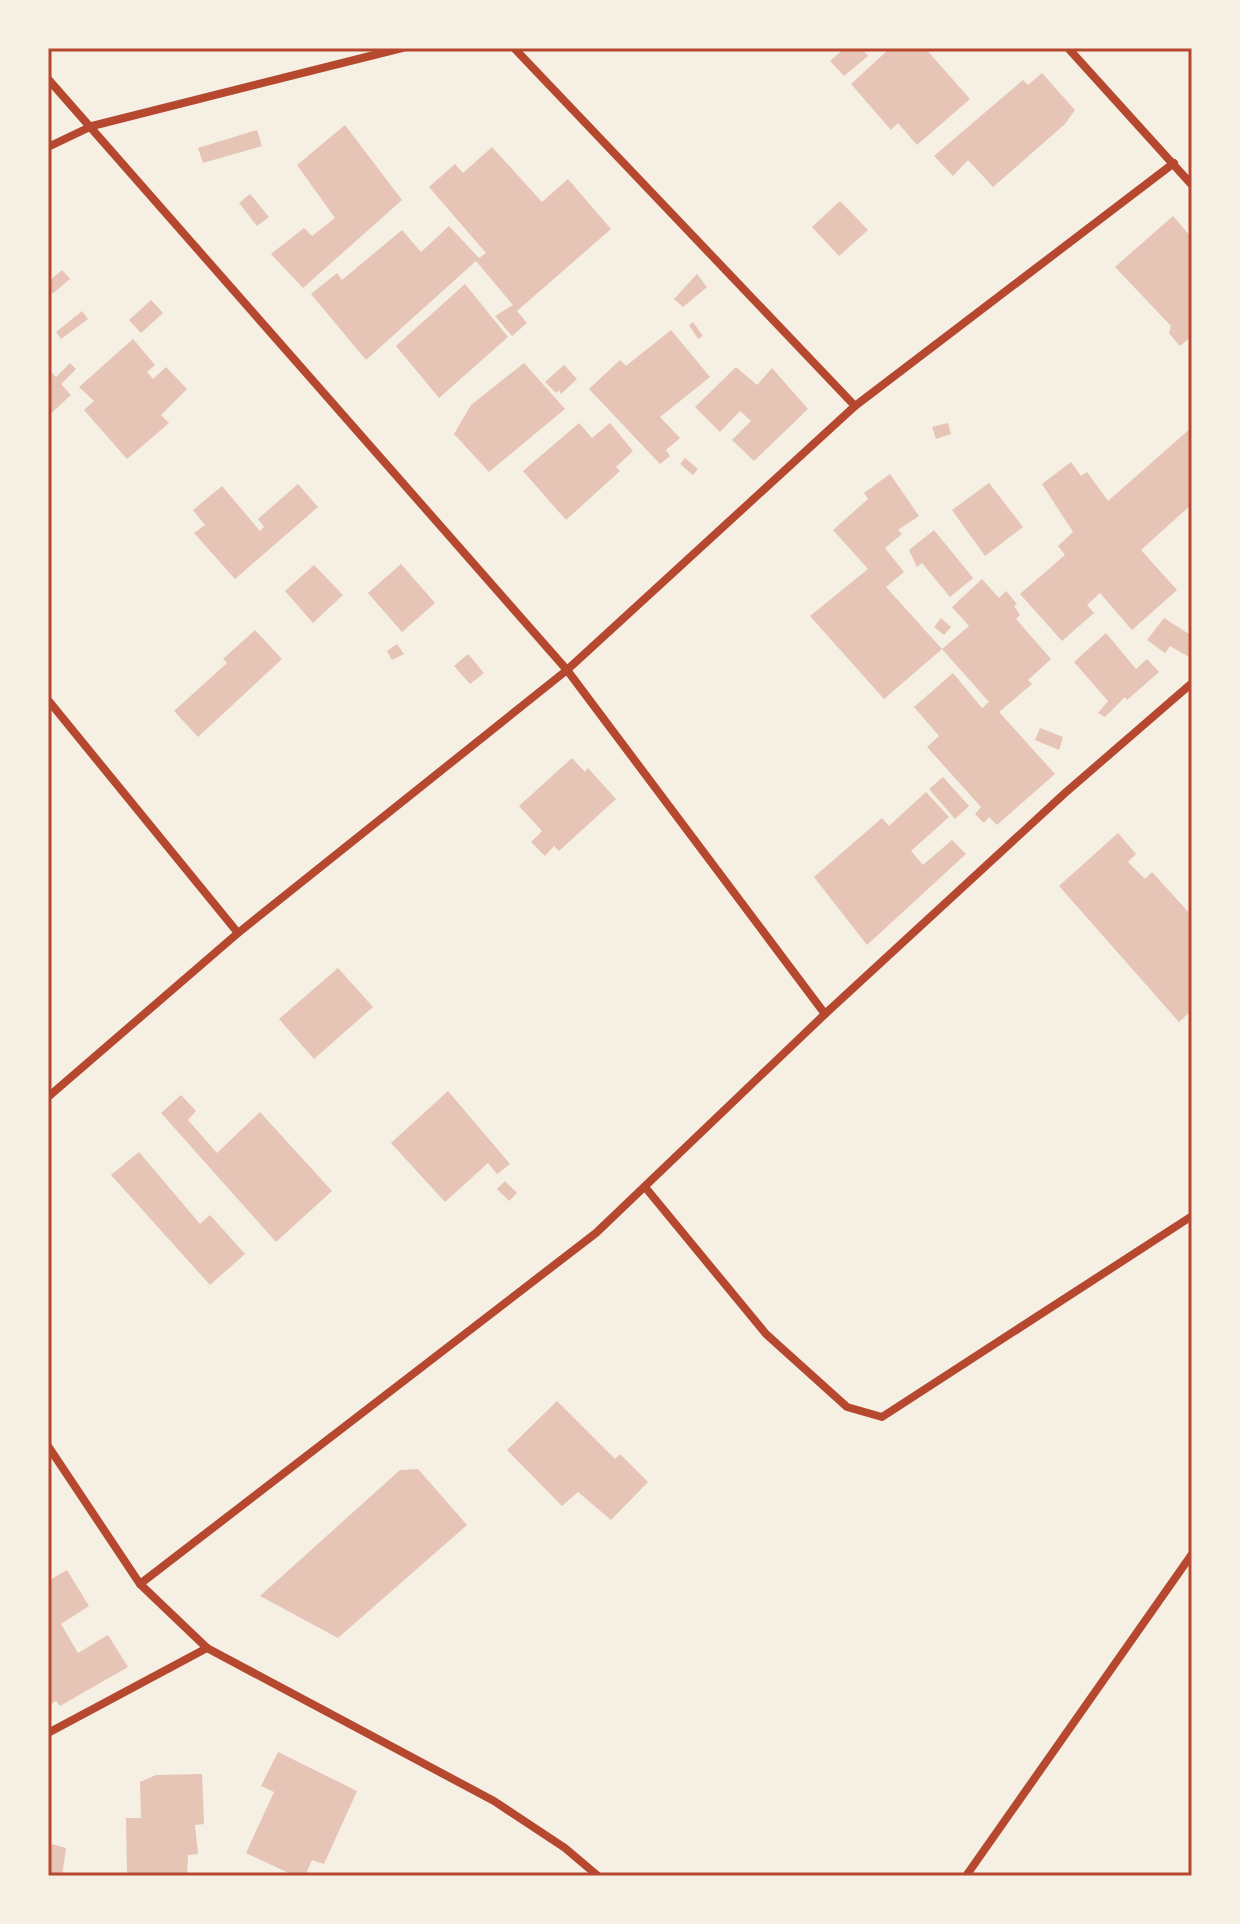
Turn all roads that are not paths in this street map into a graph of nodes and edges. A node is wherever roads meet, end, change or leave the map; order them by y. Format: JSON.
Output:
{"nodes":[{"id":1,"x":402,"y":48,"type":"edge"},
{"id":2,"x":514,"y":48,"type":"edge"},
{"id":3,"x":1068,"y":48,"type":"edge"},
{"id":4,"x":48,"y":79,"type":"edge"},
{"id":5,"x":92,"y":126,"type":"junction"},
{"id":6,"x":48,"y":147,"type":"edge"},
{"id":7,"x":1174,"y":163,"type":"junction"},
{"id":8,"x":1192,"y":185,"type":"edge"},
{"id":9,"x":855,"y":406,"type":"junction"},
{"id":10,"x":567,"y":670,"type":"junction"},
{"id":11,"x":1192,"y":683,"type":"edge"},
{"id":12,"x":48,"y":700,"type":"edge"},
{"id":13,"x":238,"y":933,"type":"junction"},
{"id":14,"x":825,"y":1014,"type":"junction"},
{"id":15,"x":48,"y":1097,"type":"edge"},
{"id":16,"x":645,"y":1187,"type":"junction"},
{"id":17,"x":1192,"y":1216,"type":"edge"},
{"id":18,"x":48,"y":1446,"type":"edge"},
{"id":19,"x":1192,"y":1554,"type":"edge"},
{"id":20,"x":140,"y":1584,"type":"junction"},
{"id":21,"x":207,"y":1648,"type":"junction"},
{"id":22,"x":48,"y":1733,"type":"edge"},
{"id":23,"x":598,"y":1876,"type":"edge"},
{"id":24,"x":966,"y":1876,"type":"edge"}],
"edges":[{"from":1,"to":5,"type":"street"},
{"from":2,"to":9,"type":"street"},
{"from":3,"to":7,"type":"street"},
{"from":4,"to":5,"type":"street"},
{"from":5,"to":6,"type":"street"},
{"from":5,"to":10,"type":"street"},
{"from":7,"to":8,"type":"street"},
{"from":7,"to":9,"type":"street"},
{"from":9,"to":10,"type":"street"},
{"from":10,"to":13,"type":"street"},
{"from":10,"to":14,"type":"street"},
{"from":11,"to":14,"type":"street"},
{"from":12,"to":13,"type":"street"},
{"from":13,"to":15,"type":"street"},
{"from":14,"to":16,"type":"street"},
{"from":16,"to":17,"type":"street"},
{"from":16,"to":20,"type":"street"},
{"from":18,"to":20,"type":"street"},
{"from":19,"to":24,"type":"street"},
{"from":20,"to":21,"type":"street"},
{"from":21,"to":22,"type":"street"},
{"from":21,"to":23,"type":"street"}]}
